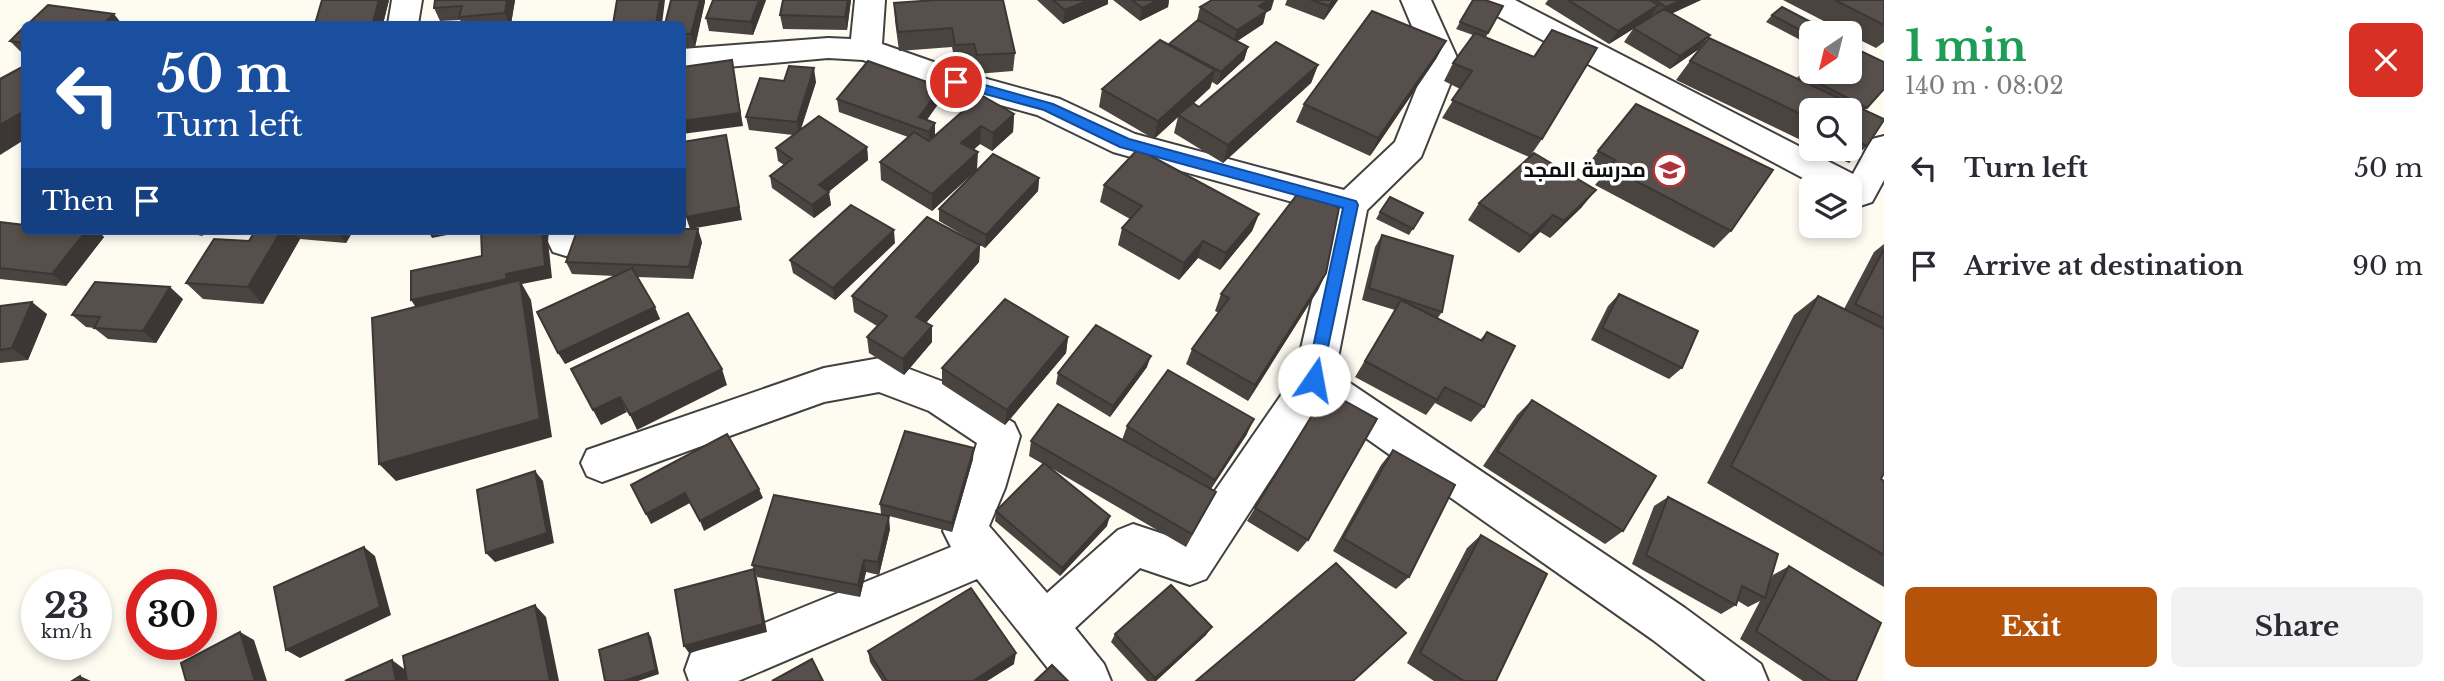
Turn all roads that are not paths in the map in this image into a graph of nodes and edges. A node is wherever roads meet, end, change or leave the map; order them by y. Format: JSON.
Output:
{"nodes":[{"id":1,"x":407,"y":0,"type":"edge"},
{"id":2,"x":870,"y":0,"type":"edge"},
{"id":3,"x":1416,"y":0,"type":"edge"},
{"id":4,"x":1491,"y":0,"type":"edge"},
{"id":5,"x":404,"y":21,"type":"edge"},
{"id":6,"x":866,"y":50,"type":"junction"},
{"id":7,"x":686,"y":60,"type":"edge"},
{"id":8,"x":1884,"y":148,"type":"edge"},
{"id":9,"x":1826,"y":175,"type":"edge"},
{"id":10,"x":1862,"y":191,"type":"edge"},
{"id":11,"x":1351,"y":205,"type":"junction"},
{"id":12,"x":1314,"y":380,"type":"junction"},
{"id":13,"x":602,"y":463,"type":"dead end"},
{"id":14,"x":985,"y":554,"type":"junction"},
{"id":15,"x":1045,"y":625,"type":"junction"},
{"id":16,"x":708,"y":670,"type":"dead end"},
{"id":17,"x":1087,"y":681,"type":"edge"},
{"id":18,"x":1744,"y":681,"type":"edge"}],
"edges":[{"from":1,"to":5,"type":"street"},
{"from":2,"to":6,"type":"street"},
{"from":3,"to":11,"type":"street"},
{"from":4,"to":9,"type":"street"},
{"from":6,"to":7,"type":"street"},
{"from":6,"to":11,"type":"street"},
{"from":8,"to":10,"type":"street"},
{"from":11,"to":12,"type":"street"},
{"from":12,"to":15,"type":"street"},
{"from":12,"to":18,"type":"street"},
{"from":13,"to":14,"type":"street"},
{"from":14,"to":15,"type":"street"},
{"from":14,"to":16,"type":"street"},
{"from":15,"to":17,"type":"street"}]}
